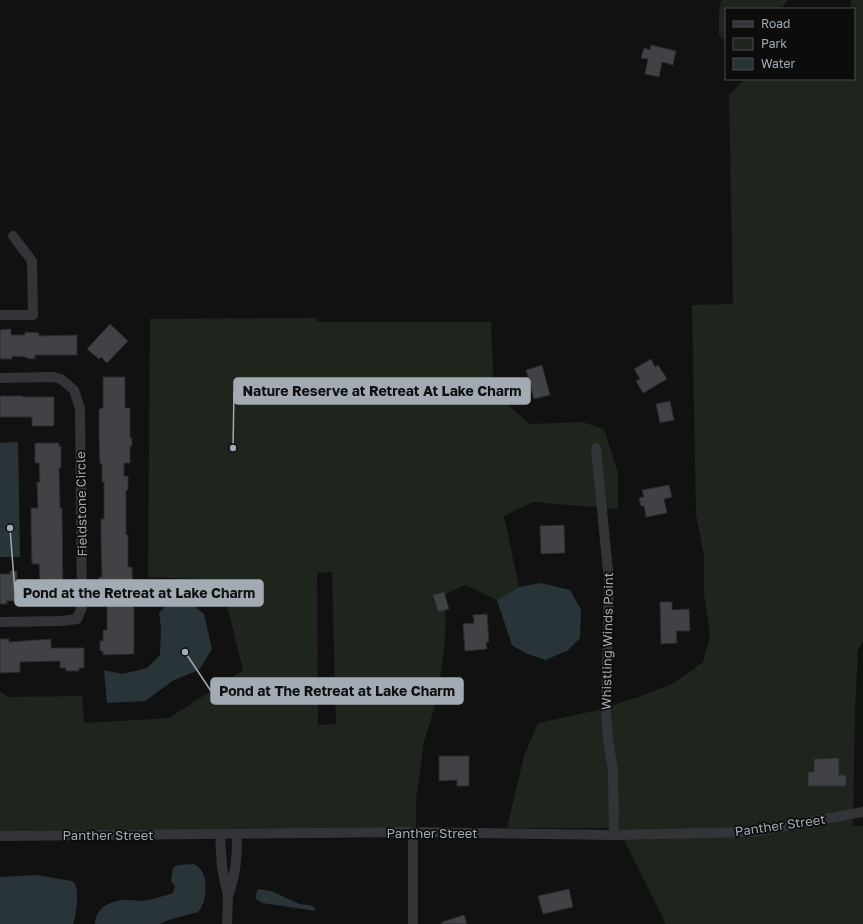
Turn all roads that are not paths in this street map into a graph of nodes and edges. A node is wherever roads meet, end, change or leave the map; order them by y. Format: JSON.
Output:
{"nodes":[{"id":1,"x":13,"y":236,"type":"dead end"},
{"id":2,"x":0,"y":314,"type":"edge"},
{"id":3,"x":0,"y":378,"type":"edge"},
{"id":4,"x":596,"y":448,"type":"dead end"},
{"id":5,"x":0,"y":622,"type":"edge"},
{"id":6,"x":863,"y":812,"type":"edge"},
{"id":7,"x":413,"y":832,"type":"junction"},
{"id":8,"x":220,"y":834,"type":"junction"},
{"id":9,"x":237,"y":834,"type":"junction"},
{"id":10,"x":614,"y":835,"type":"junction"},
{"id":11,"x":0,"y":836,"type":"edge"},
{"id":12,"x":222,"y":868,"type":"junction"},
{"id":13,"x":236,"y":868,"type":"junction"},
{"id":14,"x":228,"y":896,"type":"junction"},
{"id":15,"x":227,"y":924,"type":"edge"},
{"id":16,"x":413,"y":924,"type":"edge"}],
"edges":[{"from":1,"to":2,"type":"street"},
{"from":3,"to":5,"type":"street","name":"Fieldstone Circle"},
{"from":4,"to":10,"type":"street","name":"Whistling Winds Point"},
{"from":6,"to":10,"type":"street","name":"Panther Street"},
{"from":7,"to":9,"type":"street","name":"Panther Street"},
{"from":7,"to":10,"type":"street","name":"Panther Street"},
{"from":7,"to":16,"type":"street"},
{"from":8,"to":9,"type":"street","name":"Panther Street"},
{"from":8,"to":11,"type":"street","name":"Panther Street"},
{"from":8,"to":12,"type":"street"},
{"from":9,"to":13,"type":"street"},
{"from":12,"to":13,"type":"street"},
{"from":12,"to":14,"type":"street"},
{"from":13,"to":14,"type":"street"},
{"from":14,"to":15,"type":"street"}]}
